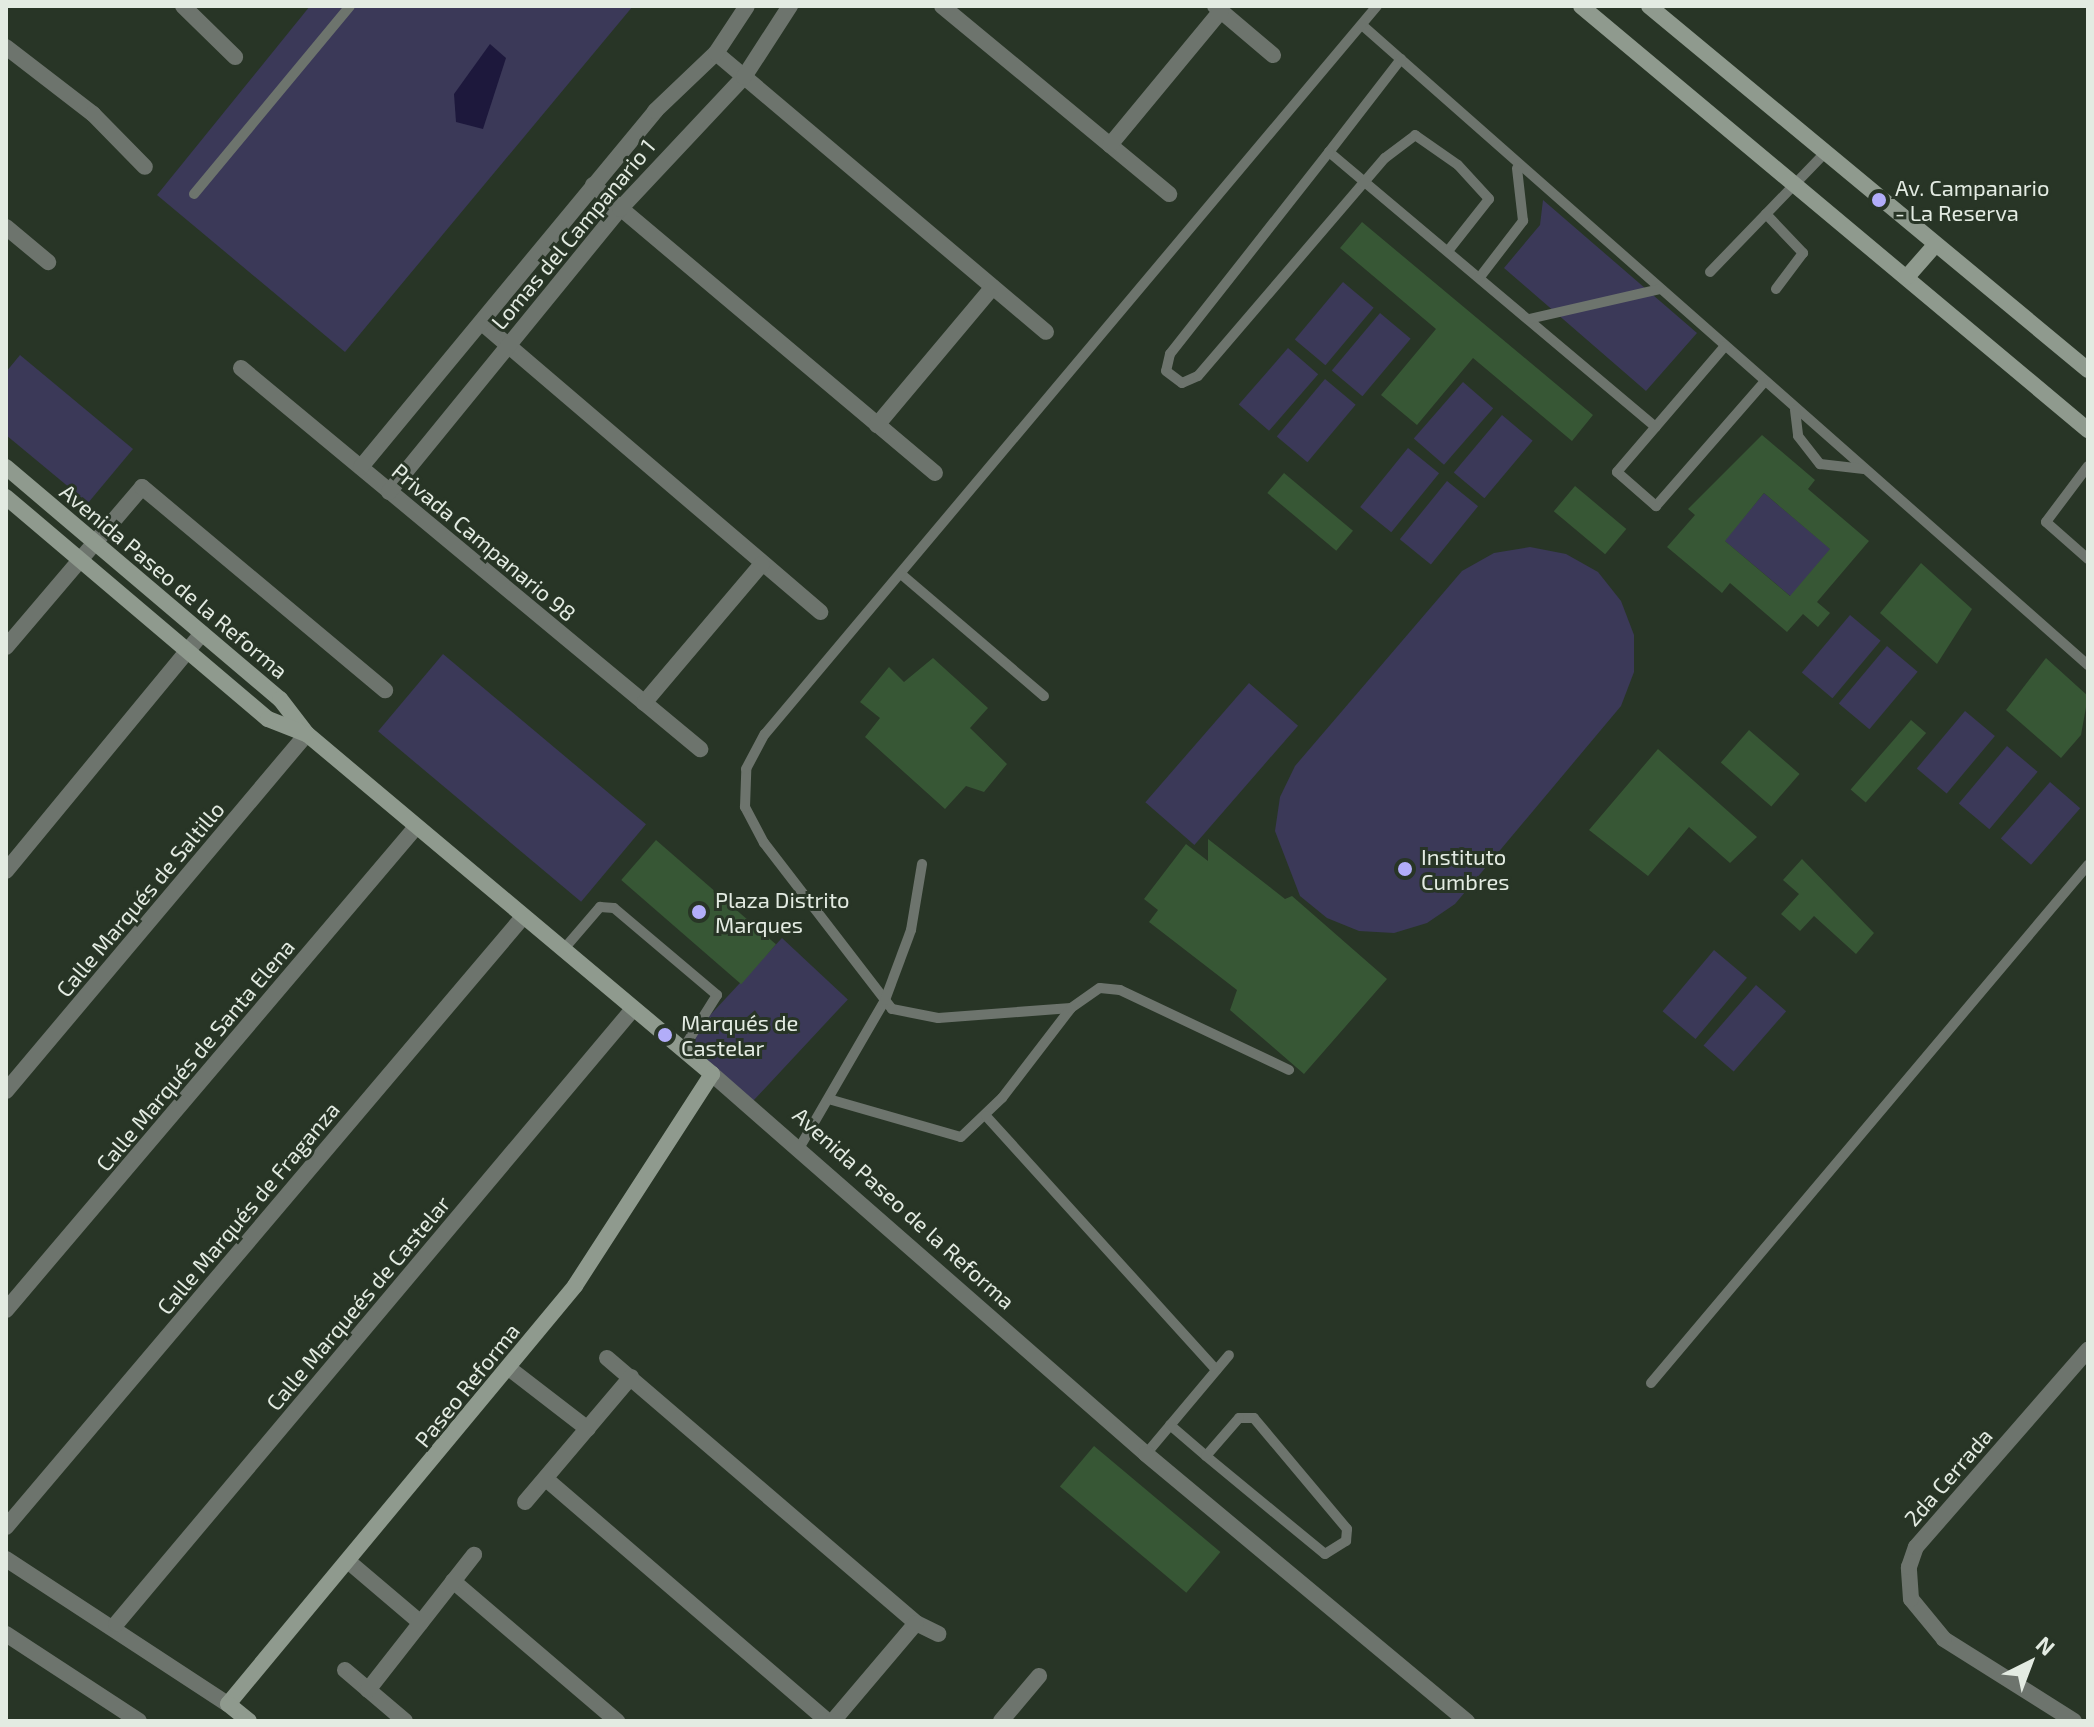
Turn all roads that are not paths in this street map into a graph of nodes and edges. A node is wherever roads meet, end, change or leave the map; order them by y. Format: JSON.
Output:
{"nodes":[{"id":1,"x":183,"y":6,"type":"edge"},
{"id":2,"x":350,"y":6,"type":"edge"},
{"id":3,"x":747,"y":6,"type":"edge"},
{"id":4,"x":790,"y":6,"type":"edge"},
{"id":5,"x":942,"y":6,"type":"edge"},
{"id":6,"x":1377,"y":6,"type":"edge"},
{"id":7,"x":1581,"y":6,"type":"edge"},
{"id":8,"x":1649,"y":6,"type":"edge"},
{"id":9,"x":1218,"y":9,"type":"edge"},
{"id":10,"x":1362,"y":25,"type":"junction"},
{"id":11,"x":6,"y":47,"type":"edge"},
{"id":12,"x":716,"y":53,"type":"junction"},
{"id":13,"x":1273,"y":55,"type":"dead end"},
{"id":14,"x":235,"y":57,"type":"dead end"},
{"id":15,"x":1401,"y":59,"type":"junction"},
{"id":16,"x":744,"y":77,"type":"junction"},
{"id":17,"x":1110,"y":145,"type":"junction"},
{"id":18,"x":1329,"y":152,"type":"junction"},
{"id":19,"x":1824,"y":154,"type":"junction"},
{"id":20,"x":145,"y":167,"type":"dead end"},
{"id":21,"x":1517,"y":168,"type":"junction"},
{"id":22,"x":1366,"y":182,"type":"junction"},
{"id":23,"x":1795,"y":184,"type":"junction"},
{"id":24,"x":593,"y":185,"type":"junction"},
{"id":25,"x":194,"y":194,"type":"dead end"},
{"id":26,"x":1169,"y":194,"type":"dead end"},
{"id":27,"x":620,"y":209,"type":"junction"},
{"id":28,"x":1766,"y":214,"type":"junction"},
{"id":29,"x":6,"y":227,"type":"edge"},
{"id":30,"x":1935,"y":245,"type":"junction"},
{"id":31,"x":1448,"y":251,"type":"junction"},
{"id":32,"x":48,"y":262,"type":"dead end"},
{"id":33,"x":1710,"y":272,"type":"dead end"},
{"id":34,"x":1480,"y":277,"type":"junction"},
{"id":35,"x":1907,"y":277,"type":"junction"},
{"id":36,"x":993,"y":287,"type":"junction"},
{"id":37,"x":1660,"y":289,"type":"junction"},
{"id":38,"x":1776,"y":289,"type":"dead end"},
{"id":39,"x":1529,"y":319,"type":"junction"},
{"id":40,"x":482,"y":323,"type":"junction"},
{"id":41,"x":1046,"y":332,"type":"dead end"},
{"id":42,"x":509,"y":346,"type":"junction"},
{"id":43,"x":1725,"y":346,"type":"junction"},
{"id":44,"x":241,"y":368,"type":"dead end"},
{"id":45,"x":2088,"y":370,"type":"edge"},
{"id":46,"x":1764,"y":382,"type":"junction"},
{"id":47,"x":1795,"y":410,"type":"junction"},
{"id":48,"x":877,"y":425,"type":"junction"},
{"id":49,"x":1656,"y":427,"type":"junction"},
{"id":50,"x":2088,"y":430,"type":"edge"},
{"id":51,"x":2088,"y":466,"type":"edge"},
{"id":52,"x":6,"y":467,"type":"edge"},
{"id":53,"x":361,"y":467,"type":"junction"},
{"id":54,"x":1864,"y":469,"type":"junction"},
{"id":55,"x":935,"y":473,"type":"dead end"},
{"id":56,"x":389,"y":492,"type":"junction"},
{"id":57,"x":6,"y":497,"type":"edge"},
{"id":58,"x":95,"y":542,"type":"junction"},
{"id":59,"x":81,"y":559,"type":"junction"},
{"id":60,"x":2088,"y":559,"type":"edge"},
{"id":61,"x":762,"y":564,"type":"junction"},
{"id":62,"x":901,"y":574,"type":"junction"},
{"id":63,"x":820,"y":612,"type":"dead end"},
{"id":64,"x":202,"y":633,"type":"junction"},
{"id":65,"x":6,"y":647,"type":"edge"},
{"id":66,"x":188,"y":650,"type":"junction"},
{"id":67,"x":2088,"y":665,"type":"edge"},
{"id":68,"x":385,"y":690,"type":"dead end"},
{"id":69,"x":1044,"y":696,"type":"dead end"},
{"id":70,"x":644,"y":703,"type":"junction"},
{"id":71,"x":307,"y":734,"type":"junction"},
{"id":72,"x":700,"y":749,"type":"dead end"},
{"id":73,"x":416,"y":827,"type":"junction"},
{"id":74,"x":922,"y":864,"type":"dead end"},
{"id":75,"x":2088,"y":865,"type":"edge"},
{"id":76,"x":6,"y":871,"type":"edge"},
{"id":77,"x":523,"y":917,"type":"junction"},
{"id":78,"x":563,"y":950,"type":"junction"},
{"id":79,"x":885,"y":1000,"type":"junction"},
{"id":80,"x":1071,"y":1008,"type":"junction"},
{"id":81,"x":633,"y":1009,"type":"junction"},
{"id":82,"x":683,"y":1049,"type":"junction"},
{"id":83,"x":1289,"y":1070,"type":"dead end"},
{"id":84,"x":712,"y":1074,"type":"junction"},
{"id":85,"x":6,"y":1091,"type":"edge"},
{"id":86,"x":832,"y":1100,"type":"junction"},
{"id":87,"x":986,"y":1116,"type":"junction"},
{"id":88,"x":801,"y":1145,"type":"junction"},
{"id":89,"x":6,"y":1310,"type":"edge"},
{"id":90,"x":1229,"y":1355,"type":"dead end"},
{"id":91,"x":2086,"y":1357,"type":"edge"},
{"id":92,"x":607,"y":1358,"type":"dead end"},
{"id":93,"x":510,"y":1369,"type":"junction"},
{"id":94,"x":1216,"y":1370,"type":"junction"},
{"id":95,"x":631,"y":1377,"type":"junction"},
{"id":96,"x":1651,"y":1383,"type":"dead end"},
{"id":97,"x":1170,"y":1425,"type":"junction"},
{"id":98,"x":588,"y":1429,"type":"junction"},
{"id":99,"x":1146,"y":1454,"type":"junction"},
{"id":100,"x":1206,"y":1456,"type":"junction"},
{"id":101,"x":546,"y":1479,"type":"junction"},
{"id":102,"x":525,"y":1502,"type":"dead end"},
{"id":103,"x":6,"y":1527,"type":"edge"},
{"id":104,"x":474,"y":1555,"type":"dead end"},
{"id":105,"x":6,"y":1559,"type":"edge"},
{"id":106,"x":349,"y":1562,"type":"junction"},
{"id":107,"x":453,"y":1581,"type":"junction"},
{"id":108,"x":421,"y":1623,"type":"junction"},
{"id":109,"x":916,"y":1623,"type":"junction"},
{"id":110,"x":116,"y":1624,"type":"junction"},
{"id":111,"x":6,"y":1634,"type":"edge"},
{"id":112,"x":939,"y":1634,"type":"dead end"},
{"id":113,"x":345,"y":1670,"type":"dead end"},
{"id":114,"x":1039,"y":1676,"type":"dead end"},
{"id":115,"x":368,"y":1690,"type":"junction"},
{"id":116,"x":228,"y":1704,"type":"junction"},
{"id":117,"x":139,"y":1721,"type":"edge"},
{"id":118,"x":249,"y":1721,"type":"edge"},
{"id":119,"x":405,"y":1721,"type":"edge"},
{"id":120,"x":617,"y":1721,"type":"edge"},
{"id":121,"x":830,"y":1721,"type":"edge"},
{"id":122,"x":1001,"y":1721,"type":"edge"},
{"id":123,"x":1467,"y":1721,"type":"edge"},
{"id":124,"x":2074,"y":1721,"type":"edge"}],
"edges":[{"from":1,"to":14,"type":"street"},
{"from":2,"to":25,"type":"lane"},
{"from":3,"to":12,"type":"street","name":"Lomas del Campanario 1"},
{"from":4,"to":16,"type":"street","name":"Lomas del Campanario 1"},
{"from":5,"to":17,"type":"street"},
{"from":6,"to":10,"type":"lane"},
{"from":7,"to":23,"type":"street"},
{"from":8,"to":19,"type":"street"},
{"from":9,"to":13,"type":"street"},
{"from":9,"to":17,"type":"street"},
{"from":10,"to":15,"type":"lane"},
{"from":10,"to":62,"type":"lane"},
{"from":11,"to":20,"type":"street"},
{"from":12,"to":16,"type":"street"},
{"from":12,"to":24,"type":"street","name":"Lomas del Campanario 1"},
{"from":15,"to":18,"type":"lane"},
{"from":15,"to":21,"type":"lane"},
{"from":16,"to":27,"type":"street","name":"Lomas del Campanario 1"},
{"from":16,"to":36,"type":"street"},
{"from":17,"to":26,"type":"street"},
{"from":18,"to":22,"type":"lane"},
{"from":18,"to":22,"type":"lane"},
{"from":19,"to":23,"type":"lane"},
{"from":19,"to":30,"type":"street"},
{"from":21,"to":34,"type":"lane"},
{"from":21,"to":37,"type":"lane"},
{"from":22,"to":31,"type":"lane"},
{"from":22,"to":31,"type":"lane"},
{"from":23,"to":28,"type":"lane"},
{"from":23,"to":35,"type":"street"},
{"from":24,"to":27,"type":"street"},
{"from":24,"to":40,"type":"street","name":"Lomas del Campanario 1"},
{"from":27,"to":42,"type":"street","name":"Lomas del Campanario 1"},
{"from":27,"to":48,"type":"street"},
{"from":28,"to":33,"type":"lane"},
{"from":28,"to":38,"type":"lane"},
{"from":29,"to":32,"type":"street"},
{"from":30,"to":35,"type":"street"},
{"from":30,"to":45,"type":"street"},
{"from":31,"to":34,"type":"lane"},
{"from":34,"to":39,"type":"lane"},
{"from":35,"to":50,"type":"street"},
{"from":36,"to":41,"type":"street"},
{"from":36,"to":48,"type":"street"},
{"from":37,"to":39,"type":"lane"},
{"from":37,"to":43,"type":"lane"},
{"from":39,"to":49,"type":"lane"},
{"from":40,"to":42,"type":"street"},
{"from":40,"to":53,"type":"street","name":"Lomas del Campanario 1"},
{"from":42,"to":56,"type":"street","name":"Lomas del Campanario 1"},
{"from":42,"to":61,"type":"street"},
{"from":43,"to":46,"type":"lane"},
{"from":43,"to":49,"type":"lane"},
{"from":44,"to":53,"type":"street","name":"Privada Campanario 98"},
{"from":46,"to":47,"type":"lane"},
{"from":46,"to":49,"type":"lane"},
{"from":47,"to":54,"type":"lane"},
{"from":47,"to":54,"type":"lane"},
{"from":48,"to":55,"type":"street"},
{"from":51,"to":60,"type":"lane"},
{"from":52,"to":58,"type":"street","name":"Avenida Paseo de la Reforma"},
{"from":53,"to":56,"type":"street","name":"Privada Campanario 98"},
{"from":54,"to":67,"type":"lane"},
{"from":56,"to":70,"type":"street","name":"Privada Campanario 98"},
{"from":57,"to":59,"type":"street","name":"Avenida Paseo de la Reforma"},
{"from":58,"to":59,"type":"street"},
{"from":58,"to":64,"type":"street","name":"Avenida Paseo de la Reforma"},
{"from":58,"to":68,"type":"street"},
{"from":59,"to":65,"type":"street"},
{"from":59,"to":66,"type":"street","name":"Avenida Paseo de la Reforma"},
{"from":61,"to":63,"type":"street"},
{"from":61,"to":70,"type":"street"},
{"from":62,"to":69,"type":"lane"},
{"from":62,"to":79,"type":"lane"},
{"from":64,"to":66,"type":"street"},
{"from":64,"to":71,"type":"street","name":"Avenida Paseo de la Reforma"},
{"from":66,"to":71,"type":"street","name":"Avenida Paseo de la Reforma"},
{"from":66,"to":76,"type":"street"},
{"from":70,"to":72,"type":"street","name":"Privada Campanario 98"},
{"from":71,"to":73,"type":"street","name":"Avenida Paseo de la Reforma"},
{"from":71,"to":85,"type":"street","name":"Calle Marqués de Saltillo"},
{"from":73,"to":77,"type":"street","name":"Avenida Paseo de la Reforma"},
{"from":73,"to":89,"type":"street","name":"Calle Marqués de Santa Elena"},
{"from":74,"to":79,"type":"lane"},
{"from":75,"to":96,"type":"lane"},
{"from":77,"to":78,"type":"street","name":"Avenida Paseo de la Reforma"},
{"from":77,"to":103,"type":"street","name":"Calle Marqués de Fraganza"},
{"from":78,"to":81,"type":"street","name":"Avenida Paseo de la Reforma"},
{"from":78,"to":82,"type":"lane"},
{"from":79,"to":80,"type":"lane"},
{"from":79,"to":86,"type":"lane"},
{"from":80,"to":83,"type":"lane"},
{"from":80,"to":87,"type":"lane"},
{"from":81,"to":82,"type":"street","name":"Avenida Paseo de la Reforma"},
{"from":81,"to":110,"type":"street","name":"Calle Marqueés de Castelar"},
{"from":82,"to":84,"type":"street","name":"Avenida Paseo de la Reforma"},
{"from":84,"to":88,"type":"street","name":"Avenida Paseo de la Reforma"},
{"from":84,"to":93,"type":"street","name":"Paseo Reforma"},
{"from":86,"to":87,"type":"lane"},
{"from":86,"to":88,"type":"lane"},
{"from":87,"to":94,"type":"lane"},
{"from":88,"to":99,"type":"street","name":"Avenida Paseo de la Reforma"},
{"from":90,"to":94,"type":"lane"},
{"from":91,"to":124,"type":"street","name":"2da Cerrada"},
{"from":92,"to":95,"type":"street"},
{"from":93,"to":98,"type":"street"},
{"from":93,"to":106,"type":"street","name":"Paseo Reforma"},
{"from":94,"to":97,"type":"lane"},
{"from":95,"to":98,"type":"street"},
{"from":95,"to":109,"type":"street"},
{"from":97,"to":99,"type":"lane"},
{"from":97,"to":100,"type":"lane"},
{"from":98,"to":101,"type":"street"},
{"from":99,"to":123,"type":"street","name":"Avenida Paseo de la Reforma"},
{"from":100,"to":100,"type":"lane"},
{"from":101,"to":102,"type":"street"},
{"from":101,"to":121,"type":"street"},
{"from":104,"to":107,"type":"street"},
{"from":105,"to":110,"type":"street"},
{"from":106,"to":108,"type":"street"},
{"from":106,"to":116,"type":"street","name":"Paseo Reforma"},
{"from":107,"to":108,"type":"street"},
{"from":107,"to":120,"type":"street"},
{"from":108,"to":115,"type":"street"},
{"from":109,"to":112,"type":"street"},
{"from":109,"to":121,"type":"street"},
{"from":110,"to":116,"type":"street"},
{"from":111,"to":117,"type":"street"},
{"from":113,"to":115,"type":"street"},
{"from":114,"to":122,"type":"street"},
{"from":115,"to":119,"type":"street"},
{"from":116,"to":118,"type":"street"}]}
